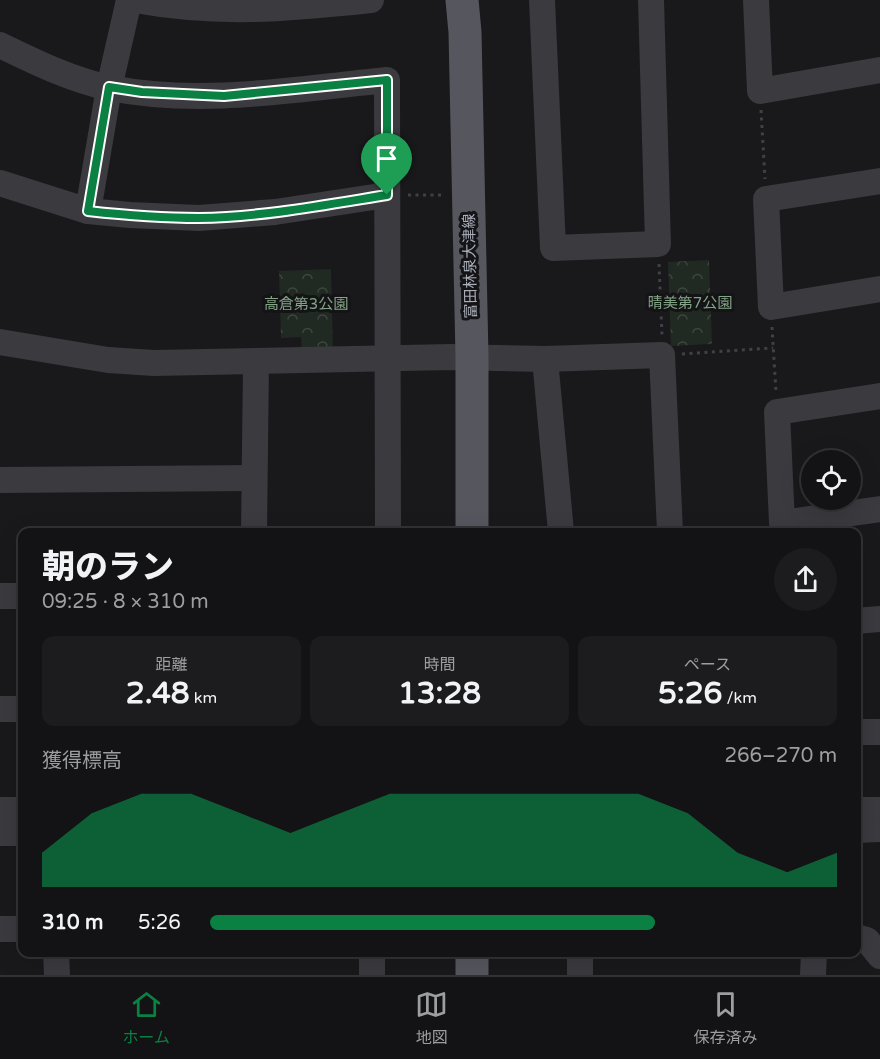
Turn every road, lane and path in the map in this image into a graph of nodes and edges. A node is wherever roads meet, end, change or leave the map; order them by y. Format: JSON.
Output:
{"nodes":[{"id":1,"x":129,"y":0,"type":"edge"},
{"id":2,"x":135,"y":0,"type":"edge"},
{"id":3,"x":371,"y":0,"type":"edge"},
{"id":4,"x":462,"y":0,"type":"edge"},
{"id":5,"x":542,"y":0,"type":"edge"},
{"id":6,"x":651,"y":0,"type":"edge"},
{"id":7,"x":756,"y":0,"type":"edge"},
{"id":8,"x":0,"y":45,"type":"edge"},
{"id":9,"x":880,"y":70,"type":"edge"},
{"id":10,"x":109,"y":87,"type":"junction"},
{"id":11,"x":760,"y":91,"type":"junction"},
{"id":12,"x":880,"y":181,"type":"edge"},
{"id":13,"x":0,"y":183,"type":"edge"},
{"id":14,"x":451,"y":194,"type":"dead end"},
{"id":15,"x":387,"y":195,"type":"junction"},
{"id":16,"x":766,"y":199,"type":"junction"},
{"id":17,"x":88,"y":211,"type":"junction"},
{"id":18,"x":658,"y":244,"type":"junction"},
{"id":19,"x":880,"y":289,"type":"edge"},
{"id":20,"x":771,"y":307,"type":"junction"},
{"id":21,"x":0,"y":342,"type":"edge"},
{"id":22,"x":773,"y":348,"type":"junction"},
{"id":23,"x":662,"y":355,"type":"junction"},
{"id":24,"x":472,"y":357,"type":"junction"},
{"id":25,"x":388,"y":359,"type":"junction"},
{"id":26,"x":545,"y":359,"type":"junction"},
{"id":27,"x":256,"y":362,"type":"junction"},
{"id":28,"x":880,"y":396,"type":"edge"},
{"id":29,"x":777,"y":412,"type":"junction"},
{"id":30,"x":254,"y":478,"type":"junction"},
{"id":31,"x":0,"y":480,"type":"edge"},
{"id":32,"x":880,"y":509,"type":"edge"},
{"id":33,"x":254,"y":528,"type":"edge"},
{"id":34,"x":388,"y":528,"type":"edge"},
{"id":35,"x":472,"y":528,"type":"edge"},
{"id":36,"x":561,"y":528,"type":"edge"},
{"id":37,"x":670,"y":528,"type":"edge"},
{"id":38,"x":0,"y":596,"type":"edge"},
{"id":39,"x":18,"y":596,"type":"edge"},
{"id":40,"x":880,"y":619,"type":"edge"},
{"id":41,"x":861,"y":621,"type":"edge"},
{"id":42,"x":18,"y":708,"type":"edge"},
{"id":43,"x":0,"y":709,"type":"edge"},
{"id":44,"x":861,"y":732,"type":"edge"},
{"id":45,"x":880,"y":732,"type":"edge"},
{"id":46,"x":0,"y":810,"type":"edge"},
{"id":47,"x":18,"y":810,"type":"edge"},
{"id":48,"x":861,"y":810,"type":"edge"},
{"id":49,"x":880,"y":810,"type":"edge"},
{"id":50,"x":880,"y":829,"type":"edge"},
{"id":51,"x":861,"y":830,"type":"edge"},
{"id":52,"x":0,"y":833,"type":"edge"},
{"id":53,"x":18,"y":833,"type":"edge"},
{"id":54,"x":0,"y":929,"type":"edge"},
{"id":55,"x":18,"y":929,"type":"edge"},
{"id":56,"x":861,"y":938,"type":"edge"},
{"id":57,"x":880,"y":956,"type":"edge"},
{"id":58,"x":56,"y":957,"type":"edge"},
{"id":59,"x":372,"y":957,"type":"edge"},
{"id":60,"x":472,"y":957,"type":"edge"},
{"id":61,"x":580,"y":957,"type":"edge"},
{"id":62,"x":814,"y":957,"type":"edge"},
{"id":63,"x":57,"y":975,"type":"edge"},
{"id":64,"x":372,"y":975,"type":"edge"},
{"id":65,"x":472,"y":975,"type":"edge"},
{"id":66,"x":580,"y":975,"type":"edge"},
{"id":67,"x":813,"y":975,"type":"edge"}],
"edges":[{"from":1,"to":10,"type":"street"},
{"from":2,"to":3,"type":"street"},
{"from":4,"to":24,"type":"main road","name":"富田林泉大津線"},
{"from":5,"to":18,"type":"street"},
{"from":6,"to":18,"type":"street"},
{"from":7,"to":11,"type":"street"},
{"from":8,"to":10,"type":"street"},
{"from":9,"to":11,"type":"street"},
{"from":10,"to":15,"type":"street"},
{"from":10,"to":17,"type":"street"},
{"from":11,"to":16,"type":"path"},
{"from":12,"to":16,"type":"street"},
{"from":13,"to":17,"type":"street"},
{"from":14,"to":15,"type":"path"},
{"from":15,"to":17,"type":"street"},
{"from":15,"to":25,"type":"street"},
{"from":16,"to":20,"type":"street"},
{"from":18,"to":23,"type":"path"},
{"from":19,"to":20,"type":"street"},
{"from":20,"to":22,"type":"path"},
{"from":21,"to":27,"type":"street"},
{"from":22,"to":23,"type":"path"},
{"from":22,"to":29,"type":"path"},
{"from":23,"to":26,"type":"street"},
{"from":23,"to":37,"type":"street"},
{"from":24,"to":25,"type":"street"},
{"from":24,"to":26,"type":"street"},
{"from":24,"to":35,"type":"main road","name":"富田林泉大津線"},
{"from":25,"to":27,"type":"street"},
{"from":25,"to":34,"type":"street"},
{"from":26,"to":36,"type":"street"},
{"from":27,"to":30,"type":"street"},
{"from":28,"to":29,"type":"street"},
{"from":29,"to":32,"type":"street"},
{"from":30,"to":31,"type":"street"},
{"from":30,"to":33,"type":"street"},
{"from":38,"to":39,"type":"street"},
{"from":40,"to":41,"type":"street"},
{"from":42,"to":43,"type":"street"},
{"from":44,"to":45,"type":"street"},
{"from":46,"to":47,"type":"street"},
{"from":48,"to":49,"type":"street"},
{"from":50,"to":51,"type":"street"},
{"from":52,"to":53,"type":"street"},
{"from":54,"to":55,"type":"street"},
{"from":56,"to":57,"type":"street"},
{"from":58,"to":63,"type":"street"},
{"from":59,"to":64,"type":"street"},
{"from":60,"to":65,"type":"main road"},
{"from":61,"to":66,"type":"street"},
{"from":62,"to":67,"type":"street"}]}
